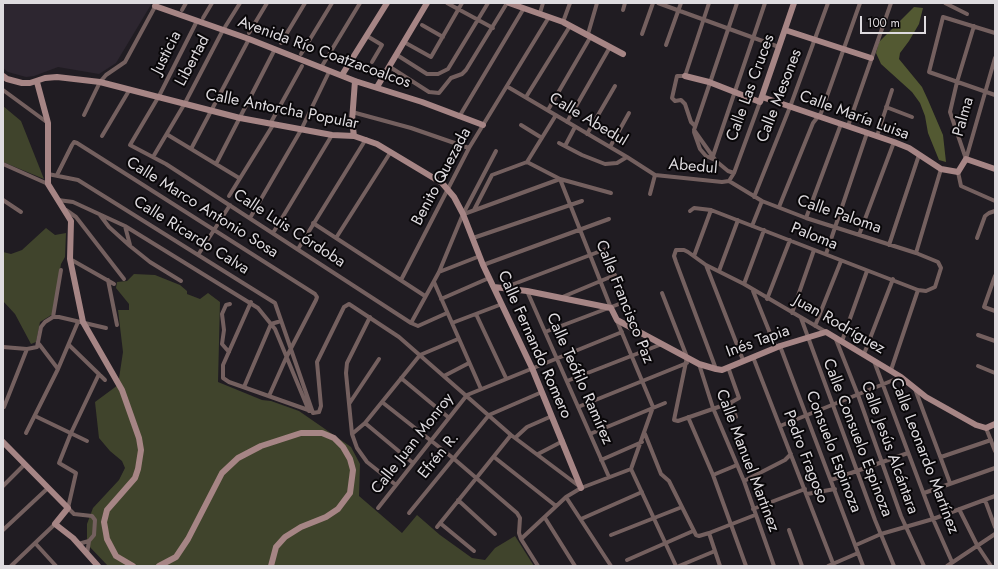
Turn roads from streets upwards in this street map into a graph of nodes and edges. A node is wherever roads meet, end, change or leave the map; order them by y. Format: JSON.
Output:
{"nodes":[{"id":1,"x":186,"y":3,"type":"edge"},
{"id":2,"x":212,"y":3,"type":"edge"},
{"id":3,"x":240,"y":3,"type":"edge"},
{"id":4,"x":267,"y":3,"type":"edge"},
{"id":5,"x":305,"y":3,"type":"edge"},
{"id":6,"x":332,"y":3,"type":"edge"},
{"id":7,"x":360,"y":3,"type":"edge"},
{"id":8,"x":387,"y":3,"type":"edge"},
{"id":9,"x":427,"y":3,"type":"edge"},
{"id":10,"x":447,"y":3,"type":"edge"},
{"id":11,"x":462,"y":3,"type":"edge"},
{"id":12,"x":488,"y":3,"type":"edge"},
{"id":13,"x":511,"y":3,"type":"edge"},
{"id":14,"x":543,"y":3,"type":"edge"},
{"id":15,"x":570,"y":3,"type":"edge"},
{"id":16,"x":597,"y":3,"type":"edge"},
{"id":17,"x":625,"y":3,"type":"edge"},
{"id":18,"x":653,"y":3,"type":"edge"},
{"id":19,"x":658,"y":3,"type":"edge"},
{"id":20,"x":681,"y":3,"type":"edge"},
{"id":21,"x":709,"y":3,"type":"edge"},
{"id":22,"x":737,"y":3,"type":"edge"},
{"id":23,"x":765,"y":3,"type":"edge"},
{"id":24,"x":794,"y":3,"type":"edge"},
{"id":25,"x":828,"y":3,"type":"edge"},
{"id":26,"x":860,"y":3,"type":"edge"},
{"id":27,"x":891,"y":3,"type":"edge"},
{"id":28,"x":945,"y":3,"type":"edge"},
{"id":29,"x":156,"y":5,"type":"edge"},
{"id":30,"x":524,"y":8,"type":"junction"},
{"id":31,"x":182,"y":10,"type":"dead end"},
{"id":32,"x":458,"y":10,"type":"junction"},
{"id":33,"x":623,"y":10,"type":"dead end"},
{"id":34,"x":679,"y":10,"type":"junction"},
{"id":35,"x":540,"y":14,"type":"junction"},
{"id":36,"x":967,"y":14,"type":"dead end"},
{"id":37,"x":549,"y":17,"type":"junction"},
{"id":38,"x":203,"y":18,"type":"dead end"},
{"id":39,"x":704,"y":19,"type":"junction"},
{"id":40,"x":197,"y":20,"type":"junction"},
{"id":41,"x":478,"y":21,"type":"junction"},
{"id":42,"x":563,"y":22,"type":"junction"},
{"id":43,"x":422,"y":25,"type":"dead end"},
{"id":44,"x":570,"y":26,"type":"junction"},
{"id":45,"x":974,"y":26,"type":"junction"},
{"id":46,"x":224,"y":28,"type":"junction"},
{"id":47,"x":493,"y":28,"type":"junction"},
{"id":48,"x":728,"y":29,"type":"junction"},
{"id":49,"x":785,"y":30,"type":"junction"},
{"id":50,"x":995,"y":33,"type":"edge"},
{"id":51,"x":642,"y":34,"type":"dead end"},
{"id":52,"x":589,"y":35,"type":"junction"},
{"id":53,"x":249,"y":36,"type":"junction"},
{"id":54,"x":367,"y":36,"type":"junction"},
{"id":55,"x":443,"y":37,"type":"junction"},
{"id":56,"x":753,"y":38,"type":"junction"},
{"id":57,"x":814,"y":40,"type":"junction"},
{"id":58,"x":404,"y":42,"type":"junction"},
{"id":59,"x":281,"y":43,"type":"dead end"},
{"id":60,"x":666,"y":45,"type":"dead end"},
{"id":61,"x":610,"y":47,"type":"junction"},
{"id":62,"x":779,"y":47,"type":"junction"},
{"id":63,"x":275,"y":49,"type":"junction"},
{"id":64,"x":844,"y":50,"type":"junction"},
{"id":65,"x":301,"y":54,"type":"dead end"},
{"id":66,"x":623,"y":54,"type":"dead end"},
{"id":67,"x":396,"y":55,"type":"junction"},
{"id":68,"x":871,"y":58,"type":"junction"},
{"id":69,"x":995,"y":58,"type":"edge"},
{"id":70,"x":372,"y":62,"type":"dead end"},
{"id":71,"x":302,"y":66,"type":"dead end"},
{"id":72,"x":322,"y":66,"type":"junction"},
{"id":73,"x":390,"y":67,"type":"junction"},
{"id":74,"x":328,"y":74,"type":"dead end"},
{"id":75,"x":342,"y":75,"type":"junction"},
{"id":76,"x":3,"y":76,"type":"edge"},
{"id":77,"x":685,"y":76,"type":"junction"},
{"id":78,"x":356,"y":81,"type":"junction"},
{"id":79,"x":37,"y":82,"type":"junction"},
{"id":80,"x":100,"y":82,"type":"junction"},
{"id":81,"x":709,"y":82,"type":"junction"},
{"id":82,"x":956,"y":82,"type":"junction"},
{"id":83,"x":616,"y":86,"type":"dead end"},
{"id":84,"x":377,"y":87,"type":"junction"},
{"id":85,"x":508,"y":87,"type":"junction"},
{"id":86,"x":130,"y":89,"type":"junction"},
{"id":87,"x":3,"y":90,"type":"edge"},
{"id":88,"x":892,"y":90,"type":"dead end"},
{"id":89,"x":734,"y":92,"type":"junction"},
{"id":90,"x":985,"y":92,"type":"junction"},
{"id":91,"x":995,"y":95,"type":"edge"},
{"id":92,"x":159,"y":96,"type":"junction"},
{"id":93,"x":526,"y":97,"type":"junction"},
{"id":94,"x":761,"y":100,"type":"junction"},
{"id":95,"x":185,"y":103,"type":"junction"},
{"id":96,"x":790,"y":107,"type":"junction"},
{"id":97,"x":886,"y":107,"type":"junction"},
{"id":98,"x":548,"y":110,"type":"junction"},
{"id":99,"x":212,"y":111,"type":"junction"},
{"id":100,"x":352,"y":112,"type":"junction"},
{"id":101,"x":629,"y":113,"type":"dead end"},
{"id":102,"x":84,"y":115,"type":"dead end"},
{"id":103,"x":556,"y":115,"type":"junction"},
{"id":104,"x":818,"y":116,"type":"junction"},
{"id":105,"x":459,"y":117,"type":"junction"},
{"id":106,"x":912,"y":117,"type":"dead end"},
{"id":107,"x":240,"y":118,"type":"junction"},
{"id":108,"x":568,"y":122,"type":"junction"},
{"id":109,"x":48,"y":123,"type":"junction"},
{"id":110,"x":841,"y":124,"type":"junction"},
{"id":111,"x":272,"y":125,"type":"junction"},
{"id":112,"x":483,"y":125,"type":"junction"},
{"id":113,"x":521,"y":125,"type":"dead end"},
{"id":114,"x":848,"y":126,"type":"junction"},
{"id":115,"x":575,"y":127,"type":"junction"},
{"id":116,"x":694,"y":128,"type":"junction"},
{"id":117,"x":300,"y":130,"type":"junction"},
{"id":118,"x":867,"y":133,"type":"junction"},
{"id":119,"x":587,"y":134,"type":"junction"},
{"id":120,"x":168,"y":135,"type":"junction"},
{"id":121,"x":332,"y":135,"type":"junction"},
{"id":122,"x":102,"y":136,"type":"dead end"},
{"id":123,"x":354,"y":136,"type":"junction"},
{"id":124,"x":877,"y":136,"type":"junction"},
{"id":125,"x":542,"y":138,"type":"junction"},
{"id":126,"x":366,"y":139,"type":"junction"},
{"id":127,"x":894,"y":142,"type":"junction"},
{"id":128,"x":559,"y":143,"type":"dead end"},
{"id":129,"x":130,"y":145,"type":"joint"},
{"id":130,"x":565,"y":146,"type":"junction"},
{"id":131,"x":610,"y":147,"type":"junction"},
{"id":132,"x":469,"y":148,"type":"junction"},
{"id":133,"x":191,"y":149,"type":"junction"},
{"id":134,"x":496,"y":150,"type":"dead end"},
{"id":135,"x":390,"y":153,"type":"junction"},
{"id":136,"x":919,"y":155,"type":"junction"},
{"id":137,"x":713,"y":156,"type":"junction"},
{"id":138,"x":153,"y":157,"type":"junction"},
{"id":139,"x":626,"y":157,"type":"junction"},
{"id":140,"x":966,"y":159,"type":"junction"},
{"id":141,"x":716,"y":161,"type":"junction"},
{"id":142,"x":527,"y":162,"type":"junction"},
{"id":143,"x":3,"y":164,"type":"edge"},
{"id":144,"x":216,"y":164,"type":"junction"},
{"id":145,"x":995,"y":168,"type":"edge"},
{"id":146,"x":942,"y":169,"type":"junction"},
{"id":147,"x":958,"y":172,"type":"junction"},
{"id":148,"x":734,"y":173,"type":"junction"},
{"id":149,"x":48,"y":174,"type":"junction"},
{"id":150,"x":57,"y":175,"type":"junction"},
{"id":151,"x":655,"y":175,"type":"junction"},
{"id":152,"x":239,"y":178,"type":"junction"},
{"id":153,"x":560,"y":179,"type":"junction"},
{"id":154,"x":729,"y":181,"type":"junction"},
{"id":155,"x":48,"y":184,"type":"junction"},
{"id":156,"x":448,"y":189,"type":"junction"},
{"id":157,"x":611,"y":193,"type":"dead end"},
{"id":158,"x":650,"y":194,"type":"dead end"},
{"id":159,"x":229,"y":196,"type":"dead end"},
{"id":160,"x":754,"y":197,"type":"junction"},
{"id":161,"x":3,"y":200,"type":"edge"},
{"id":162,"x":58,"y":200,"type":"junction"},
{"id":163,"x":582,"y":201,"type":"dead end"},
{"id":164,"x":762,"y":201,"type":"junction"},
{"id":165,"x":995,"y":201,"type":"edge"},
{"id":166,"x":230,"y":205,"type":"junction"},
{"id":167,"x":570,"y":205,"type":"junction"},
{"id":168,"x":779,"y":207,"type":"junction"},
{"id":169,"x":66,"y":210,"type":"junction"},
{"id":170,"x":474,"y":210,"type":"junction"},
{"id":171,"x":711,"y":210,"type":"junction"},
{"id":172,"x":690,"y":211,"type":"dead end"},
{"id":173,"x":995,"y":211,"type":"edge"},
{"id":174,"x":21,"y":212,"type":"dead end"},
{"id":175,"x":463,"y":214,"type":"junction"},
{"id":176,"x":100,"y":215,"type":"junction"},
{"id":177,"x":250,"y":218,"type":"junction"},
{"id":178,"x":806,"y":218,"type":"junction"},
{"id":179,"x":609,"y":219,"type":"dead end"},
{"id":180,"x":738,"y":220,"type":"junction"},
{"id":181,"x":313,"y":223,"type":"junction"},
{"id":182,"x":125,"y":226,"type":"junction"},
{"id":183,"x":752,"y":226,"type":"junction"},
{"id":184,"x":834,"y":227,"type":"junction"},
{"id":185,"x":213,"y":229,"type":"junction"},
{"id":186,"x":764,"y":230,"type":"junction"},
{"id":187,"x":581,"y":231,"type":"junction"},
{"id":188,"x":273,"y":233,"type":"junction"},
{"id":189,"x":859,"y":234,"type":"junction"},
{"id":190,"x":336,"y":238,"type":"junction"},
{"id":191,"x":473,"y":238,"type":"junction"},
{"id":192,"x":977,"y":238,"type":"dead end"},
{"id":193,"x":790,"y":240,"type":"junction"},
{"id":194,"x":889,"y":245,"type":"junction"},
{"id":195,"x":130,"y":246,"type":"junction"},
{"id":196,"x":606,"y":248,"type":"dead end"},
{"id":197,"x":298,"y":249,"type":"junction"},
{"id":198,"x":814,"y":250,"type":"junction"},
{"id":199,"x":916,"y":252,"type":"junction"},
{"id":200,"x":826,"y":254,"type":"junction"},
{"id":201,"x":198,"y":255,"type":"junction"},
{"id":202,"x":591,"y":255,"type":"junction"},
{"id":203,"x":480,"y":256,"type":"junction"},
{"id":204,"x":694,"y":256,"type":"junction"},
{"id":205,"x":70,"y":259,"type":"junction"},
{"id":206,"x":841,"y":261,"type":"junction"},
{"id":207,"x":483,"y":265,"type":"junction"},
{"id":208,"x":706,"y":266,"type":"junction"},
{"id":209,"x":61,"y":270,"type":"dead end"},
{"id":210,"x":867,"y":270,"type":"junction"},
{"id":211,"x":719,"y":271,"type":"junction"},
{"id":212,"x":439,"y":272,"type":"junction"},
{"id":213,"x":615,"y":275,"type":"dead end"},
{"id":214,"x":995,"y":276,"type":"edge"},
{"id":215,"x":489,"y":278,"type":"junction"},
{"id":216,"x":124,"y":279,"type":"dead end"},
{"id":217,"x":893,"y":279,"type":"junction"},
{"id":218,"x":108,"y":280,"type":"junction"},
{"id":219,"x":401,"y":280,"type":"junction"},
{"id":220,"x":601,"y":280,"type":"junction"},
{"id":221,"x":181,"y":281,"type":"dead end"},
{"id":222,"x":434,"y":282,"type":"junction"},
{"id":223,"x":114,"y":284,"type":"dead end"},
{"id":224,"x":744,"y":284,"type":"junction"},
{"id":225,"x":494,"y":287,"type":"junction"},
{"id":226,"x":504,"y":288,"type":"junction"},
{"id":227,"x":918,"y":290,"type":"junction"},
{"id":228,"x":929,"y":290,"type":"joint"},
{"id":229,"x":527,"y":291,"type":"junction"},
{"id":230,"x":753,"y":291,"type":"junction"},
{"id":231,"x":662,"y":293,"type":"dead end"},
{"id":232,"x":425,"y":296,"type":"junction"},
{"id":233,"x":442,"y":298,"type":"junction"},
{"id":234,"x":560,"y":298,"type":"junction"},
{"id":235,"x":767,"y":298,"type":"junction"},
{"id":236,"x":627,"y":301,"type":"dead end"},
{"id":237,"x":251,"y":302,"type":"junction"},
{"id":238,"x":230,"y":304,"type":"dead end"},
{"id":239,"x":502,"y":304,"type":"junction"},
{"id":240,"x":611,"y":308,"type":"junction"},
{"id":241,"x":995,"y":312,"type":"edge"},
{"id":242,"x":447,"y":313,"type":"junction"},
{"id":243,"x":792,"y":313,"type":"junction"},
{"id":244,"x":476,"y":314,"type":"junction"},
{"id":245,"x":53,"y":317,"type":"junction"},
{"id":246,"x":370,"y":317,"type":"junction"},
{"id":247,"x":801,"y":318,"type":"junction"},
{"id":248,"x":617,"y":320,"type":"junction"},
{"id":249,"x":281,"y":321,"type":"junction"},
{"id":250,"x":81,"y":322,"type":"junction"},
{"id":251,"x":411,"y":323,"type":"junction"},
{"id":252,"x":452,"y":323,"type":"junction"},
{"id":253,"x":271,"y":324,"type":"junction"},
{"id":254,"x":117,"y":325,"type":"dead end"},
{"id":255,"x":815,"y":326,"type":"junction"},
{"id":256,"x":106,"y":328,"type":"dead end"},
{"id":257,"x":545,"y":332,"type":"junction"},
{"id":258,"x":622,"y":332,"type":"junction"},
{"id":259,"x":826,"y":332,"type":"junction"},
{"id":260,"x":978,"y":335,"type":"dead end"},
{"id":261,"x":834,"y":337,"type":"junction"},
{"id":262,"x":807,"y":338,"type":"junction"},
{"id":263,"x":458,"y":339,"type":"junction"},
{"id":264,"x":842,"y":341,"type":"junction"},
{"id":265,"x":995,"y":341,"type":"edge"},
{"id":266,"x":39,"y":344,"type":"junction"},
{"id":267,"x":662,"y":344,"type":"junction"},
{"id":268,"x":69,"y":345,"type":"junction"},
{"id":269,"x":3,"y":347,"type":"edge"},
{"id":270,"x":778,"y":347,"type":"junction"},
{"id":271,"x":27,"y":349,"type":"junction"},
{"id":272,"x":292,"y":350,"type":"junction"},
{"id":273,"x":229,"y":352,"type":"junction"},
{"id":274,"x":864,"y":354,"type":"junction"},
{"id":275,"x":420,"y":355,"type":"junction"},
{"id":276,"x":632,"y":356,"type":"junction"},
{"id":277,"x":753,"y":356,"type":"junction"},
{"id":278,"x":286,"y":358,"type":"junction"},
{"id":279,"x":556,"y":358,"type":"junction"},
{"id":280,"x":379,"y":359,"type":"dead end"},
{"id":281,"x":873,"y":359,"type":"junction"},
{"id":282,"x":687,"y":360,"type":"junction"},
{"id":283,"x":743,"y":360,"type":"junction"},
{"id":284,"x":469,"y":363,"type":"junction"},
{"id":285,"x":699,"y":364,"type":"junction"},
{"id":286,"x":978,"y":366,"type":"dead end"},
{"id":287,"x":728,"y":367,"type":"junction"},
{"id":288,"x":532,"y":368,"type":"junction"},
{"id":289,"x":58,"y":369,"type":"junction"},
{"id":290,"x":719,"y":370,"type":"junction"},
{"id":291,"x":891,"y":370,"type":"junction"},
{"id":292,"x":995,"y":373,"type":"edge"},
{"id":293,"x":99,"y":374,"type":"junction"},
{"id":294,"x":444,"y":376,"type":"junction"},
{"id":295,"x":901,"y":376,"type":"junction"},
{"id":296,"x":401,"y":378,"type":"junction"},
{"id":297,"x":506,"y":378,"type":"junction"},
{"id":298,"x":105,"y":380,"type":"dead end"},
{"id":299,"x":567,"y":381,"type":"junction"},
{"id":300,"x":643,"y":382,"type":"junction"},
{"id":301,"x":884,"y":384,"type":"junction"},
{"id":302,"x":244,"y":387,"type":"junction"},
{"id":303,"x":914,"y":388,"type":"junction"},
{"id":304,"x":481,"y":389,"type":"junction"},
{"id":305,"x":542,"y":392,"type":"junction"},
{"id":306,"x":466,"y":395,"type":"junction"},
{"id":307,"x":858,"y":395,"type":"junction"},
{"id":308,"x":269,"y":396,"type":"junction"},
{"id":309,"x":382,"y":402,"type":"junction"},
{"id":310,"x":665,"y":403,"type":"dead end"},
{"id":311,"x":730,"y":403,"type":"junction"},
{"id":312,"x":349,"y":404,"type":"junction"},
{"id":313,"x":832,"y":405,"type":"junction"},
{"id":314,"x":4,"y":406,"type":"edge"},
{"id":315,"x":578,"y":407,"type":"junction"},
{"id":316,"x":653,"y":407,"type":"junction"},
{"id":317,"x":713,"y":408,"type":"junction"},
{"id":318,"x":309,"y":411,"type":"junction"},
{"id":319,"x":314,"y":413,"type":"junction"},
{"id":320,"x":489,"y":415,"type":"junction"},
{"id":321,"x":806,"y":415,"type":"junction"},
{"id":322,"x":35,"y":416,"type":"junction"},
{"id":323,"x":552,"y":416,"type":"junction"},
{"id":324,"x":448,"y":417,"type":"junction"},
{"id":325,"x":688,"y":417,"type":"junction"},
{"id":326,"x":736,"y":418,"type":"dead end"},
{"id":327,"x":365,"y":423,"type":"junction"},
{"id":328,"x":995,"y":424,"type":"edge"},
{"id":329,"x":780,"y":426,"type":"junction"},
{"id":330,"x":986,"y":428,"type":"junction"},
{"id":331,"x":26,"y":433,"type":"dead end"},
{"id":332,"x":71,"y":433,"type":"junction"},
{"id":333,"x":352,"y":434,"type":"junction"},
{"id":334,"x":590,"y":434,"type":"junction"},
{"id":335,"x":645,"y":434,"type":"junction"},
{"id":336,"x":513,"y":437,"type":"junction"},
{"id":337,"x":430,"y":440,"type":"junction"},
{"id":338,"x":991,"y":440,"type":"junction"},
{"id":339,"x":87,"y":441,"type":"dead end"},
{"id":340,"x":563,"y":441,"type":"junction"},
{"id":341,"x":642,"y":442,"type":"junction"},
{"id":342,"x":3,"y":443,"type":"edge"},
{"id":343,"x":995,"y":451,"type":"edge"},
{"id":344,"x":908,"y":453,"type":"junction"},
{"id":345,"x":538,"y":454,"type":"junction"},
{"id":346,"x":791,"y":454,"type":"junction"},
{"id":347,"x":494,"y":457,"type":"junction"},
{"id":348,"x":941,"y":457,"type":"junction"},
{"id":349,"x":452,"y":458,"type":"junction"},
{"id":350,"x":602,"y":460,"type":"junction"},
{"id":351,"x":413,"y":463,"type":"junction"},
{"id":352,"x":883,"y":463,"type":"junction"},
{"id":353,"x":25,"y":464,"type":"junction"},
{"id":354,"x":737,"y":465,"type":"junction"},
{"id":355,"x":995,"y":468,"type":"edge"},
{"id":356,"x":631,"y":469,"type":"junction"},
{"id":357,"x":857,"y":472,"type":"junction"},
{"id":358,"x":713,"y":474,"type":"junction"},
{"id":359,"x":609,"y":477,"type":"junction"},
{"id":360,"x":476,"y":478,"type":"junction"},
{"id":361,"x":831,"y":480,"type":"junction"},
{"id":362,"x":744,"y":481,"type":"junction"},
{"id":363,"x":950,"y":483,"type":"junction"},
{"id":364,"x":396,"y":485,"type":"junction"},
{"id":365,"x":3,"y":486,"type":"edge"},
{"id":366,"x":48,"y":488,"type":"junction"},
{"id":367,"x":581,"y":488,"type":"junction"},
{"id":368,"x":835,"y":489,"type":"junction"},
{"id":369,"x":805,"y":490,"type":"junction"},
{"id":370,"x":642,"y":492,"type":"junction"},
{"id":371,"x":924,"y":493,"type":"junction"},
{"id":372,"x":807,"y":494,"type":"junction"},
{"id":373,"x":995,"y":496,"type":"edge"},
{"id":374,"x":566,"y":497,"type":"junction"},
{"id":375,"x":458,"y":500,"type":"junction"},
{"id":376,"x":985,"y":500,"type":"junction"},
{"id":377,"x":556,"y":506,"type":"junction"},
{"id":378,"x":682,"y":507,"type":"junction"},
{"id":379,"x":68,"y":508,"type":"junction"},
{"id":380,"x":378,"y":508,"type":"dead end"},
{"id":381,"x":753,"y":509,"type":"junction"},
{"id":382,"x":959,"y":509,"type":"junction"},
{"id":383,"x":409,"y":513,"type":"dead end"},
{"id":384,"x":755,"y":515,"type":"junction"},
{"id":385,"x":654,"y":517,"type":"junction"},
{"id":386,"x":545,"y":518,"type":"junction"},
{"id":387,"x":581,"y":519,"type":"junction"},
{"id":388,"x":933,"y":519,"type":"junction"},
{"id":389,"x":55,"y":524,"type":"junction"},
{"id":390,"x":731,"y":525,"type":"junction"},
{"id":391,"x":906,"y":527,"type":"junction"},
{"id":392,"x":995,"y":527,"type":"edge"},
{"id":393,"x":3,"y":530,"type":"edge"},
{"id":394,"x":789,"y":530,"type":"dead end"},
{"id":395,"x":693,"y":531,"type":"junction"},
{"id":396,"x":709,"y":533,"type":"junction"},
{"id":397,"x":495,"y":534,"type":"dead end"},
{"id":398,"x":881,"y":534,"type":"junction"},
{"id":399,"x":995,"y":534,"type":"edge"},
{"id":400,"x":611,"y":535,"type":"dead end"},
{"id":401,"x":521,"y":539,"type":"junction"},
{"id":402,"x":89,"y":541,"type":"junction"},
{"id":403,"x":35,"y":543,"type":"junction"},
{"id":404,"x":78,"y":544,"type":"junction"},
{"id":405,"x":666,"y":544,"type":"junction"},
{"id":406,"x":856,"y":545,"type":"junction"},
{"id":407,"x":977,"y":545,"type":"junction"},
{"id":408,"x":474,"y":551,"type":"dead end"},
{"id":409,"x":715,"y":551,"type":"junction"},
{"id":410,"x":858,"y":553,"type":"junction"},
{"id":411,"x":87,"y":554,"type":"junction"},
{"id":412,"x":627,"y":560,"type":"dead end"},
{"id":413,"x":952,"y":562,"type":"junction"},
{"id":414,"x":832,"y":565,"type":"edge"},
{"id":415,"x":13,"y":566,"type":"edge"},
{"id":416,"x":56,"y":566,"type":"edge"},
{"id":417,"x":98,"y":566,"type":"edge"},
{"id":418,"x":132,"y":566,"type":"edge"},
{"id":419,"x":159,"y":566,"type":"edge"},
{"id":420,"x":271,"y":566,"type":"edge"},
{"id":421,"x":538,"y":566,"type":"edge"},
{"id":422,"x":575,"y":566,"type":"edge"},
{"id":423,"x":611,"y":566,"type":"edge"},
{"id":424,"x":678,"y":566,"type":"edge"},
{"id":425,"x":720,"y":566,"type":"edge"},
{"id":426,"x":746,"y":566,"type":"edge"},
{"id":427,"x":774,"y":566,"type":"edge"},
{"id":428,"x":802,"y":566,"type":"edge"},
{"id":429,"x":863,"y":566,"type":"edge"},
{"id":430,"x":894,"y":566,"type":"edge"},
{"id":431,"x":924,"y":566,"type":"edge"},
{"id":432,"x":947,"y":566,"type":"edge"},
{"id":433,"x":991,"y":566,"type":"edge"}],
"edges":[{"from":1,"to":31,"type":"street"},
{"from":2,"to":38,"type":"street"},
{"from":3,"to":46,"type":"street","name":"Libertad"},
{"from":4,"to":53,"type":"street"},
{"from":5,"to":59,"type":"street"},
{"from":6,"to":65,"type":"street"},
{"from":7,"to":72,"type":"street"},
{"from":8,"to":54,"type":"street"},
{"from":9,"to":58,"type":"street"},
{"from":10,"to":32,"type":"street"},
{"from":11,"to":32,"type":"street"},
{"from":12,"to":41,"type":"street"},
{"from":13,"to":30,"type":"street"},
{"from":13,"to":47,"type":"street"},
{"from":14,"to":35,"type":"street"},
{"from":15,"to":42,"type":"street"},
{"from":16,"to":52,"type":"street"},
{"from":17,"to":33,"type":"street"},
{"from":18,"to":51,"type":"street"},
{"from":19,"to":34,"type":"street"},
{"from":20,"to":34,"type":"street"},
{"from":21,"to":39,"type":"street"},
{"from":22,"to":48,"type":"street"},
{"from":23,"to":56,"type":"street"},
{"from":24,"to":49,"type":"street","name":"Calle Las Cruces"},
{"from":25,"to":57,"type":"street","name":"Calle Mesones"},
{"from":26,"to":64,"type":"street"},
{"from":27,"to":68,"type":"street"},
{"from":28,"to":36,"type":"street"},
{"from":29,"to":40,"type":"street","name":"Avenida Río Coatzacoalcos"},
{"from":29,"to":80,"type":"street"},
{"from":30,"to":35,"type":"street"},
{"from":30,"to":105,"type":"street"},
{"from":32,"to":41,"type":"street"},
{"from":32,"to":55,"type":"street"},
{"from":34,"to":39,"type":"street"},
{"from":34,"to":60,"type":"street"},
{"from":35,"to":37,"type":"street"},
{"from":37,"to":42,"type":"street"},
{"from":37,"to":85,"type":"street","name":"Benito Quezada"},
{"from":39,"to":48,"type":"street"},
{"from":39,"to":77,"type":"street"},
{"from":40,"to":46,"type":"street","name":"Avenida Río Coatzacoalcos"},
{"from":40,"to":92,"type":"street","name":"Justicia"},
{"from":41,"to":47,"type":"street"},
{"from":41,"to":67,"type":"street"},
{"from":42,"to":44,"type":"street"},
{"from":43,"to":55,"type":"street"},
{"from":44,"to":52,"type":"street"},
{"from":44,"to":93,"type":"street"},
{"from":45,"to":50,"type":"street"},
{"from":45,"to":82,"type":"street"},
{"from":45,"to":82,"type":"street"},
{"from":46,"to":53,"type":"street","name":"Avenida Río Coatzacoalcos"},
{"from":46,"to":95,"type":"street","name":"Libertad"},
{"from":47,"to":73,"type":"street"},
{"from":48,"to":56,"type":"street"},
{"from":48,"to":81,"type":"street"},
{"from":49,"to":57,"type":"street"},
{"from":49,"to":62,"type":"street","name":"Calle Las Cruces"},
{"from":52,"to":61,"type":"street"},
{"from":52,"to":98,"type":"street"},
{"from":53,"to":63,"type":"street","name":"Avenida Río Coatzacoalcos"},
{"from":53,"to":99,"type":"street"},
{"from":54,"to":70,"type":"street"},
{"from":54,"to":75,"type":"street"},
{"from":55,"to":58,"type":"street"},
{"from":56,"to":62,"type":"street"},
{"from":56,"to":89,"type":"street"},
{"from":57,"to":64,"type":"street"},
{"from":57,"to":96,"type":"street","name":"Calle Mesones"},
{"from":58,"to":67,"type":"street"},
{"from":61,"to":66,"type":"street"},
{"from":61,"to":108,"type":"street"},
{"from":62,"to":94,"type":"street","name":"Calle Las Cruces"},
{"from":63,"to":72,"type":"street","name":"Avenida Río Coatzacoalcos"},
{"from":63,"to":107,"type":"street"},
{"from":64,"to":68,"type":"street"},
{"from":64,"to":104,"type":"street"},
{"from":67,"to":73,"type":"street"},
{"from":68,"to":114,"type":"street"},
{"from":69,"to":90,"type":"street","name":"Palma"},
{"from":71,"to":111,"type":"street"},
{"from":72,"to":75,"type":"street","name":"Avenida Río Coatzacoalcos"},
{"from":73,"to":84,"type":"street"},
{"from":74,"to":117,"type":"street"},
{"from":75,"to":78,"type":"street","name":"Avenida Río Coatzacoalcos"},
{"from":76,"to":79,"type":"street","name":"Calle Antorcha Popular"},
{"from":77,"to":81,"type":"street","name":"Calle María Luisa"},
{"from":77,"to":116,"type":"street"},
{"from":78,"to":84,"type":"street","name":"Avenida Río Coatzacoalcos"},
{"from":78,"to":100,"type":"street"},
{"from":79,"to":80,"type":"street","name":"Calle Antorcha Popular"},
{"from":79,"to":109,"type":"street"},
{"from":80,"to":86,"type":"street","name":"Calle Antorcha Popular"},
{"from":80,"to":102,"type":"street"},
{"from":81,"to":89,"type":"street","name":"Calle María Luisa"},
{"from":81,"to":116,"type":"street"},
{"from":82,"to":90,"type":"street"},
{"from":82,"to":140,"type":"street"},
{"from":83,"to":119,"type":"street"},
{"from":84,"to":105,"type":"street","name":"Avenida Río Coatzacoalcos"},
{"from":85,"to":93,"type":"street","name":"Calle Abedul"},
{"from":85,"to":112,"type":"street","name":"Benito Quezada"},
{"from":86,"to":92,"type":"street","name":"Calle Antorcha Popular"},
{"from":86,"to":122,"type":"street"},
{"from":87,"to":109,"type":"street"},
{"from":88,"to":97,"type":"street"},
{"from":89,"to":94,"type":"street","name":"Calle María Luisa"},
{"from":89,"to":137,"type":"street"},
{"from":90,"to":91,"type":"street"},
{"from":90,"to":140,"type":"street","name":"Palma"},
{"from":92,"to":95,"type":"street","name":"Calle Antorcha Popular"},
{"from":92,"to":129,"type":"street","name":"Justicia"},
{"from":93,"to":98,"type":"street","name":"Calle Abedul"},
{"from":94,"to":96,"type":"street","name":"Calle María Luisa"},
{"from":94,"to":148,"type":"street","name":"Calle Las Cruces"},
{"from":95,"to":99,"type":"street","name":"Calle Antorcha Popular"},
{"from":95,"to":120,"type":"street","name":"Libertad"},
{"from":96,"to":104,"type":"street","name":"Calle María Luisa"},
{"from":96,"to":160,"type":"street","name":"Calle Mesones"},
{"from":97,"to":106,"type":"street"},
{"from":97,"to":124,"type":"street"},
{"from":98,"to":103,"type":"street","name":"Calle Abedul"},
{"from":99,"to":107,"type":"street","name":"Calle Antorcha Popular"},
{"from":99,"to":133,"type":"street"},
{"from":100,"to":123,"type":"street"},
{"from":100,"to":132,"type":"street"},
{"from":101,"to":131,"type":"street"},
{"from":103,"to":108,"type":"street","name":"Calle Abedul"},
{"from":103,"to":125,"type":"street"},
{"from":104,"to":110,"type":"street","name":"Calle María Luisa"},
{"from":104,"to":168,"type":"street"},
{"from":105,"to":112,"type":"street","name":"Avenida Río Coatzacoalcos"},
{"from":107,"to":111,"type":"street","name":"Calle Antorcha Popular"},
{"from":107,"to":144,"type":"street"},
{"from":108,"to":115,"type":"street","name":"Calle Abedul"},
{"from":109,"to":149,"type":"street"},
{"from":110,"to":114,"type":"street","name":"Calle María Luisa"},
{"from":110,"to":178,"type":"street"},
{"from":111,"to":117,"type":"street","name":"Calle Antorcha Popular"},
{"from":111,"to":152,"type":"street"},
{"from":112,"to":132,"type":"street","name":"Benito Quezada"},
{"from":113,"to":125,"type":"street"},
{"from":114,"to":118,"type":"street","name":"Calle María Luisa"},
{"from":115,"to":119,"type":"street","name":"Calle Abedul"},
{"from":115,"to":130,"type":"street"},
{"from":116,"to":137,"type":"street"},
{"from":116,"to":141,"type":"street"},
{"from":117,"to":121,"type":"street","name":"Calle Antorcha Popular"},
{"from":117,"to":177,"type":"street"},
{"from":118,"to":124,"type":"street","name":"Calle María Luisa"},
{"from":118,"to":184,"type":"street"},
{"from":119,"to":131,"type":"street","name":"Calle Abedul"},
{"from":120,"to":133,"type":"street"},
{"from":120,"to":138,"type":"street","name":"Libertad"},
{"from":121,"to":123,"type":"street","name":"Calle Antorcha Popular"},
{"from":121,"to":188,"type":"street"},
{"from":123,"to":126,"type":"street","name":"Calle Antorcha Popular"},
{"from":124,"to":127,"type":"street","name":"Calle María Luisa"},
{"from":125,"to":142,"type":"street"},
{"from":126,"to":135,"type":"street","name":"Calle Antorcha Popular"},
{"from":126,"to":181,"type":"street"},
{"from":127,"to":136,"type":"street","name":"Calle María Luisa"},
{"from":127,"to":189,"type":"street"},
{"from":128,"to":130,"type":"street"},
{"from":129,"to":138,"type":"street","name":"Calle Luis Córdoba"},
{"from":130,"to":139,"type":"street"},
{"from":131,"to":139,"type":"street","name":"Calle Abedul"},
{"from":132,"to":156,"type":"street","name":"Benito Quezada"},
{"from":133,"to":144,"type":"street"},
{"from":134,"to":175,"type":"street"},
{"from":135,"to":156,"type":"street","name":"Calle Antorcha Popular"},
{"from":135,"to":190,"type":"street"},
{"from":136,"to":146,"type":"street","name":"Calle María Luisa"},
{"from":136,"to":194,"type":"street"},
{"from":137,"to":141,"type":"street"},
{"from":138,"to":166,"type":"street","name":"Calle Luis Córdoba"},
{"from":139,"to":151,"type":"street","name":"Calle Abedul"},
{"from":140,"to":145,"type":"street"},
{"from":140,"to":147,"type":"street","name":"Palma"},
{"from":141,"to":148,"type":"street"},
{"from":142,"to":153,"type":"street"},
{"from":142,"to":170,"type":"street"},
{"from":143,"to":155,"type":"street"},
{"from":144,"to":152,"type":"street"},
{"from":146,"to":147,"type":"street","name":"Calle María Luisa"},
{"from":146,"to":199,"type":"street"},
{"from":147,"to":165,"type":"street"},
{"from":148,"to":154,"type":"street","name":"Calle Las Cruces"},
{"from":149,"to":150,"type":"street","name":"Calle Ricardo Calva"},
{"from":149,"to":155,"type":"street"},
{"from":150,"to":185,"type":"street","name":"Calle Marco Antonio Sosa"},
{"from":150,"to":201,"type":"street","name":"Calle Ricardo Calva"},
{"from":151,"to":154,"type":"street","name":"Abedul"},
{"from":151,"to":158,"type":"street"},
{"from":152,"to":159,"type":"street"},
{"from":153,"to":157,"type":"street"},
{"from":153,"to":167,"type":"street","name":"Calle Francisco Paz"},
{"from":153,"to":170,"type":"street"},
{"from":154,"to":160,"type":"street","name":"Calle Paloma"},
{"from":155,"to":162,"type":"street"},
{"from":156,"to":175,"type":"street","name":"Calle Fernando Romero"},
{"from":156,"to":219,"type":"street","name":"Benito Quezada"},
{"from":160,"to":164,"type":"street","name":"Calle Paloma"},
{"from":161,"to":174,"type":"street"},
{"from":162,"to":169,"type":"street"},
{"from":162,"to":176,"type":"street"},
{"from":163,"to":167,"type":"street"},
{"from":164,"to":168,"type":"street","name":"Calle Paloma"},
{"from":164,"to":183,"type":"street"},
{"from":166,"to":177,"type":"street","name":"Calle Luis Córdoba"},
{"from":166,"to":185,"type":"street"},
{"from":167,"to":187,"type":"street","name":"Calle Francisco Paz"},
{"from":167,"to":191,"type":"street"},
{"from":168,"to":178,"type":"street","name":"Calle Paloma"},
{"from":169,"to":205,"type":"street"},
{"from":169,"to":216,"type":"street"},
{"from":170,"to":175,"type":"street"},
{"from":171,"to":172,"type":"street","name":"Paloma"},
{"from":171,"to":180,"type":"street","name":"Paloma"},
{"from":171,"to":204,"type":"street"},
{"from":173,"to":192,"type":"street"},
{"from":175,"to":191,"type":"street","name":"Calle Fernando Romero"},
{"from":175,"to":212,"type":"street"},
{"from":176,"to":182,"type":"street"},
{"from":176,"to":195,"type":"street"},
{"from":177,"to":188,"type":"street","name":"Calle Luis Córdoba"},
{"from":178,"to":184,"type":"street","name":"Calle Paloma"},
{"from":179,"to":187,"type":"street"},
{"from":180,"to":183,"type":"street","name":"Paloma"},
{"from":180,"to":211,"type":"street"},
{"from":181,"to":190,"type":"street"},
{"from":181,"to":197,"type":"street"},
{"from":182,"to":195,"type":"street"},
{"from":182,"to":237,"type":"street"},
{"from":183,"to":186,"type":"street","name":"Paloma"},
{"from":184,"to":189,"type":"street","name":"Calle Paloma"},
{"from":184,"to":200,"type":"street"},
{"from":185,"to":201,"type":"street"},
{"from":185,"to":272,"type":"street","name":"Calle Marco Antonio Sosa"},
{"from":186,"to":193,"type":"street","name":"Paloma"},
{"from":186,"to":224,"type":"street"},
{"from":187,"to":202,"type":"street","name":"Calle Francisco Paz"},
{"from":187,"to":207,"type":"street"},
{"from":188,"to":197,"type":"street","name":"Calle Luis Córdoba"},
{"from":189,"to":194,"type":"street","name":"Calle Paloma"},
{"from":190,"to":219,"type":"street"},
{"from":191,"to":203,"type":"street","name":"Calle Fernando Romero"},
{"from":193,"to":198,"type":"street","name":"Paloma"},
{"from":193,"to":235,"type":"street"},
{"from":194,"to":199,"type":"street","name":"Calle Paloma"},
{"from":195,"to":221,"type":"street"},
{"from":196,"to":202,"type":"street"},
{"from":197,"to":251,"type":"street","name":"Calle Luis Córdoba"},
{"from":198,"to":200,"type":"street","name":"Paloma"},
{"from":198,"to":243,"type":"street"},
{"from":199,"to":228,"type":"street","name":"Calle Paloma"},
{"from":200,"to":206,"type":"street","name":"Paloma"},
{"from":201,"to":249,"type":"street","name":"Calle Ricardo Calva"},
{"from":202,"to":220,"type":"street","name":"Calle Francisco Paz"},
{"from":202,"to":226,"type":"street"},
{"from":203,"to":207,"type":"street","name":"Calle Fernando Romero"},
{"from":203,"to":212,"type":"street"},
{"from":204,"to":208,"type":"street","name":"Juan Rodríguez"},
{"from":204,"to":290,"type":"street","name":"Juan Rodríguez"},
{"from":205,"to":218,"type":"street"},
{"from":205,"to":250,"type":"street"},
{"from":206,"to":210,"type":"street","name":"Paloma"},
{"from":206,"to":255,"type":"street"},
{"from":207,"to":215,"type":"street","name":"Calle Fernando Romero"},
{"from":208,"to":211,"type":"street","name":"Juan Rodríguez"},
{"from":208,"to":283,"type":"street"},
{"from":209,"to":245,"type":"street"},
{"from":210,"to":217,"type":"street","name":"Paloma"},
{"from":210,"to":264,"type":"street"},
{"from":211,"to":224,"type":"street","name":"Juan Rodríguez"},
{"from":212,"to":222,"type":"street"},
{"from":213,"to":220,"type":"street"},
{"from":214,"to":241,"type":"street"},
{"from":215,"to":225,"type":"street","name":"Calle Fernando Romero"},
{"from":215,"to":233,"type":"street"},
{"from":217,"to":227,"type":"street","name":"Paloma"},
{"from":217,"to":274,"type":"street"},
{"from":218,"to":223,"type":"street"},
{"from":218,"to":254,"type":"street"},
{"from":219,"to":232,"type":"street"},
{"from":220,"to":234,"type":"street"},
{"from":220,"to":240,"type":"street","name":"Calle Francisco Paz"},
{"from":222,"to":232,"type":"street"},
{"from":222,"to":233,"type":"street"},
{"from":224,"to":230,"type":"street","name":"Juan Rodríguez"},
{"from":225,"to":226,"type":"street"},
{"from":225,"to":239,"type":"street","name":"Calle Fernando Romero"},
{"from":226,"to":229,"type":"street"},
{"from":227,"to":228,"type":"street","name":"Paloma"},
{"from":227,"to":291,"type":"street"},
{"from":229,"to":234,"type":"street"},
{"from":229,"to":257,"type":"street","name":"Calle Teófilo Ramírez"},
{"from":230,"to":235,"type":"street","name":"Juan Rodríguez"},
{"from":230,"to":270,"type":"street","name":"Consuelo Espinoza"},
{"from":231,"to":282,"type":"street"},
{"from":232,"to":251,"type":"street"},
{"from":233,"to":242,"type":"street"},
{"from":234,"to":240,"type":"street"},
{"from":235,"to":243,"type":"street","name":"Juan Rodríguez"},
{"from":236,"to":240,"type":"street"},
{"from":237,"to":253,"type":"street"},
{"from":237,"to":273,"type":"street"},
{"from":238,"to":273,"type":"street"},
{"from":239,"to":244,"type":"street"},
{"from":239,"to":288,"type":"street","name":"Calle Fernando Romero"},
{"from":240,"to":248,"type":"street","name":"Calle Francisco Paz"},
{"from":240,"to":257,"type":"street"},
{"from":242,"to":251,"type":"street"},
{"from":242,"to":252,"type":"street"},
{"from":243,"to":247,"type":"street","name":"Juan Rodríguez"},
{"from":244,"to":252,"type":"street"},
{"from":244,"to":297,"type":"street"},
{"from":245,"to":250,"type":"street"},
{"from":245,"to":266,"type":"street"},
{"from":246,"to":275,"type":"street"},
{"from":246,"to":312,"type":"street"},
{"from":246,"to":319,"type":"street"},
{"from":247,"to":255,"type":"street","name":"Juan Rodríguez"},
{"from":247,"to":262,"type":"street","name":"Calle Consuelo Espinoza"},
{"from":248,"to":258,"type":"street","name":"Calle Francisco Paz"},
{"from":248,"to":267,"type":"street"},
{"from":249,"to":253,"type":"street"},
{"from":249,"to":272,"type":"street","name":"Calle Ricardo Calva"},
{"from":250,"to":256,"type":"street"},
{"from":250,"to":268,"type":"street"},
{"from":250,"to":418,"type":"street"},
{"from":252,"to":263,"type":"street"},
{"from":253,"to":278,"type":"street"},
{"from":253,"to":302,"type":"street"},
{"from":255,"to":259,"type":"street","name":"Juan Rodríguez"},
{"from":257,"to":279,"type":"street","name":"Calle Teófilo Ramírez"},
{"from":258,"to":276,"type":"street","name":"Calle Francisco Paz"},
{"from":258,"to":279,"type":"street","name":"Calle Juan Monroy"},
{"from":259,"to":261,"type":"street","name":"Juan Rodríguez"},
{"from":259,"to":262,"type":"street","name":"Inés Tapia"},
{"from":260,"to":265,"type":"street"},
{"from":261,"to":264,"type":"street","name":"Juan Rodríguez"},
{"from":261,"to":307,"type":"street","name":"Calle Jesús Alcántara"},
{"from":262,"to":270,"type":"street","name":"Inés Tapia"},
{"from":262,"to":313,"type":"street","name":"Calle Consuelo Espinoza"},
{"from":263,"to":275,"type":"street"},
{"from":263,"to":284,"type":"street"},
{"from":264,"to":274,"type":"street","name":"Juan Rodríguez"},
{"from":266,"to":271,"type":"street"},
{"from":266,"to":289,"type":"street"},
{"from":267,"to":276,"type":"street"},
{"from":267,"to":282,"type":"street"},
{"from":268,"to":289,"type":"street"},
{"from":268,"to":293,"type":"street"},
{"from":269,"to":271,"type":"street"},
{"from":270,"to":277,"type":"street","name":"Inés Tapia"},
{"from":270,"to":321,"type":"street","name":"Consuelo Espinoza"},
{"from":271,"to":314,"type":"street"},
{"from":272,"to":278,"type":"street"},
{"from":272,"to":319,"type":"street","name":"Calle Ricardo Calva"},
{"from":273,"to":302,"type":"street"},
{"from":274,"to":281,"type":"street","name":"Juan Rodríguez"},
{"from":275,"to":294,"type":"street"},
{"from":275,"to":296,"type":"street"},
{"from":276,"to":299,"type":"street"},
{"from":276,"to":300,"type":"street","name":"Calle Francisco Paz"},
{"from":277,"to":283,"type":"street","name":"Inés Tapia"},
{"from":277,"to":329,"type":"street","name":"Pedro Fragoso"},
{"from":278,"to":308,"type":"street"},
{"from":278,"to":318,"type":"street"},
{"from":279,"to":288,"type":"street","name":"Calle Juan Monroy"},
{"from":279,"to":299,"type":"street","name":"Calle Teófilo Ramírez"},
{"from":280,"to":312,"type":"street"},
{"from":281,"to":291,"type":"street","name":"Juan Rodríguez"},
{"from":281,"to":301,"type":"street","name":"Calle Leonardo Martínez"},
{"from":282,"to":285,"type":"street"},
{"from":282,"to":300,"type":"street"},
{"from":282,"to":325,"type":"street"},
{"from":283,"to":287,"type":"street","name":"Inés Tapia"},
{"from":284,"to":294,"type":"street"},
{"from":284,"to":304,"type":"street"},
{"from":285,"to":290,"type":"street"},
{"from":285,"to":317,"type":"street","name":"Calle Manuel Martínez"},
{"from":286,"to":292,"type":"street"},
{"from":287,"to":290,"type":"street","name":"Inés Tapia"},
{"from":287,"to":311,"type":"street"},
{"from":288,"to":297,"type":"street","name":"Calle Juan Monroy"},
{"from":288,"to":305,"type":"street","name":"Calle Fernando Romero"},
{"from":289,"to":322,"type":"street"},
{"from":291,"to":295,"type":"street","name":"Juan Rodríguez"},
{"from":293,"to":298,"type":"street"},
{"from":293,"to":332,"type":"street"},
{"from":294,"to":306,"type":"street"},
{"from":295,"to":301,"type":"street"},
{"from":295,"to":303,"type":"street","name":"Juan Rodríguez"},
{"from":296,"to":309,"type":"street"},
{"from":296,"to":324,"type":"street"},
{"from":297,"to":304,"type":"street","name":"Calle Juan Monroy"},
{"from":299,"to":315,"type":"street","name":"Calle Teófilo Ramírez"},
{"from":300,"to":315,"type":"street"},
{"from":300,"to":316,"type":"street","name":"Calle Francisco Paz"},
{"from":301,"to":307,"type":"street"},
{"from":301,"to":344,"type":"street","name":"Calle Leonardo Martínez"},
{"from":302,"to":308,"type":"street"},
{"from":303,"to":330,"type":"street","name":"Juan Rodríguez"},
{"from":303,"to":348,"type":"street"},
{"from":304,"to":306,"type":"street","name":"Calle Juan Monroy"},
{"from":305,"to":320,"type":"street"},
{"from":305,"to":323,"type":"street","name":"Calle Fernando Romero"},
{"from":306,"to":320,"type":"street"},
{"from":306,"to":324,"type":"street","name":"Calle Juan Monroy"},
{"from":307,"to":313,"type":"street"},
{"from":307,"to":352,"type":"street","name":"Calle Jesús Alcántara"},
{"from":308,"to":318,"type":"street"},
{"from":309,"to":327,"type":"street"},
{"from":309,"to":337,"type":"street"},
{"from":310,"to":316,"type":"street"},
{"from":311,"to":317,"type":"street"},
{"from":311,"to":326,"type":"street"},
{"from":312,"to":333,"type":"street"},
{"from":313,"to":321,"type":"street"},
{"from":313,"to":357,"type":"street","name":"Calle Consuelo Espinoza"},
{"from":315,"to":334,"type":"street","name":"Calle Teófilo Ramírez"},
{"from":316,"to":334,"type":"street"},
{"from":316,"to":335,"type":"street"},
{"from":317,"to":325,"type":"street"},
{"from":317,"to":354,"type":"street","name":"Calle Manuel Martínez"},
{"from":318,"to":319,"type":"street"},
{"from":320,"to":336,"type":"street"},
{"from":320,"to":349,"type":"street","name":"Efrén R."},
{"from":321,"to":329,"type":"street"},
{"from":321,"to":361,"type":"street","name":"Consuelo Espinoza"},
{"from":322,"to":331,"type":"street"},
{"from":322,"to":332,"type":"street"},
{"from":323,"to":336,"type":"street"},
{"from":323,"to":340,"type":"street","name":"Calle Fernando Romero"},
{"from":324,"to":337,"type":"street","name":"Calle Juan Monroy"},
{"from":325,"to":358,"type":"street"},
{"from":327,"to":333,"type":"street"},
{"from":327,"to":351,"type":"street"},
{"from":328,"to":330,"type":"street"},
{"from":329,"to":346,"type":"street","name":"Pedro Fragoso"},
{"from":330,"to":338,"type":"street"},
{"from":332,"to":339,"type":"street"},
{"from":332,"to":379,"type":"street"},
{"from":333,"to":364,"type":"street"},
{"from":334,"to":350,"type":"street","name":"Calle Teófilo Ramírez"},
{"from":335,"to":341,"type":"street"},
{"from":335,"to":378,"type":"street"},
{"from":336,"to":345,"type":"street"},
{"from":336,"to":347,"type":"street"},
{"from":337,"to":349,"type":"street"},
{"from":337,"to":351,"type":"street","name":"Calle Juan Monroy"},
{"from":338,"to":343,"type":"street"},
{"from":338,"to":348,"type":"street"},
{"from":340,"to":345,"type":"street"},
{"from":340,"to":367,"type":"street","name":"Calle Fernando Romero"},
{"from":341,"to":350,"type":"street"},
{"from":341,"to":356,"type":"street"},
{"from":342,"to":353,"type":"street"},
{"from":344,"to":352,"type":"street"},
{"from":344,"to":371,"type":"street","name":"Calle Leonardo Martínez"},
{"from":345,"to":367,"type":"street"},
{"from":346,"to":362,"type":"street"},
{"from":346,"to":369,"type":"street","name":"Pedro Fragoso"},
{"from":347,"to":360,"type":"street"},
{"from":347,"to":377,"type":"street"},
{"from":348,"to":363,"type":"street"},
{"from":349,"to":360,"type":"street"},
{"from":349,"to":383,"type":"street","name":"Efrén R."},
{"from":350,"to":359,"type":"street","name":"Calle Teófilo Ramírez"},
{"from":351,"to":364,"type":"street","name":"Calle Juan Monroy"},
{"from":352,"to":357,"type":"street"},
{"from":352,"to":391,"type":"street","name":"Calle Jesús Alcántara"},
{"from":353,"to":365,"type":"street"},
{"from":353,"to":366,"type":"street"},
{"from":354,"to":358,"type":"street"},
{"from":354,"to":362,"type":"street","name":"Calle Manuel Martínez"},
{"from":355,"to":363,"type":"street"},
{"from":356,"to":359,"type":"street"},
{"from":356,"to":370,"type":"street"},
{"from":357,"to":361,"type":"street"},
{"from":357,"to":398,"type":"street","name":"Calle Consuelo Espinoza"},
{"from":358,"to":390,"type":"street"},
{"from":359,"to":367,"type":"street"},
{"from":360,"to":375,"type":"street"},
{"from":360,"to":401,"type":"street"},
{"from":361,"to":368,"type":"street","name":"Consuelo Espinoza"},
{"from":362,"to":381,"type":"street","name":"Calle Manuel Martínez"},
{"from":363,"to":371,"type":"street"},
{"from":364,"to":380,"type":"street","name":"Calle Juan Monroy"},
{"from":366,"to":379,"type":"street"},
{"from":366,"to":393,"type":"street"},
{"from":367,"to":374,"type":"street"},
{"from":368,"to":372,"type":"street"},
{"from":368,"to":406,"type":"street","name":"Consuelo Espinoza"},
{"from":369,"to":372,"type":"street","name":"Pedro Fragoso"},
{"from":369,"to":381,"type":"street"},
{"from":370,"to":385,"type":"street"},
{"from":370,"to":387,"type":"street"},
{"from":371,"to":388,"type":"street","name":"Calle Leonardo Martínez"},
{"from":372,"to":414,"type":"street","name":"Pedro Fragoso"},
{"from":373,"to":376,"type":"street"},
{"from":374,"to":377,"type":"street"},
{"from":374,"to":387,"type":"street"},
{"from":375,"to":397,"type":"street"},
{"from":375,"to":408,"type":"street"},
{"from":376,"to":382,"type":"street"},
{"from":376,"to":392,"type":"street"},
{"from":377,"to":386,"type":"street"},
{"from":378,"to":385,"type":"street"},
{"from":378,"to":395,"type":"street"},
{"from":379,"to":389,"type":"street"},
{"from":379,"to":402,"type":"street"},
{"from":381,"to":384,"type":"street","name":"Calle Manuel Martínez"},
{"from":382,"to":388,"type":"street"},
{"from":382,"to":407,"type":"street"},
{"from":384,"to":390,"type":"street"},
{"from":384,"to":427,"type":"street","name":"Calle Manuel Martínez"},
{"from":385,"to":400,"type":"street"},
{"from":385,"to":405,"type":"street"},
{"from":386,"to":401,"type":"street"},
{"from":386,"to":422,"type":"street"},
{"from":387,"to":423,"type":"street"},
{"from":388,"to":391,"type":"street"},
{"from":388,"to":413,"type":"street","name":"Calle Leonardo Martínez"},
{"from":389,"to":403,"type":"street"},
{"from":389,"to":404,"type":"street"},
{"from":390,"to":396,"type":"street"},
{"from":390,"to":426,"type":"street"},
{"from":391,"to":398,"type":"street"},
{"from":391,"to":431,"type":"street","name":"Calle Jesús Alcántara"},
{"from":394,"to":428,"type":"street"},
{"from":395,"to":396,"type":"street"},
{"from":395,"to":405,"type":"street"},
{"from":396,"to":409,"type":"street"},
{"from":398,"to":406,"type":"street"},
{"from":398,"to":430,"type":"street","name":"Calle Consuelo Espinoza"},
{"from":399,"to":407,"type":"street"},
{"from":401,"to":421,"type":"street"},
{"from":402,"to":404,"type":"street"},
{"from":402,"to":411,"type":"street"},
{"from":403,"to":415,"type":"street"},
{"from":403,"to":416,"type":"street"},
{"from":404,"to":411,"type":"street"},
{"from":405,"to":412,"type":"street"},
{"from":405,"to":424,"type":"street"},
{"from":406,"to":410,"type":"street","name":"Consuelo Espinoza"},
{"from":407,"to":413,"type":"street"},
{"from":407,"to":433,"type":"street"},
{"from":409,"to":424,"type":"street"},
{"from":409,"to":425,"type":"street"},
{"from":410,"to":414,"type":"street"},
{"from":410,"to":429,"type":"street","name":"Consuelo Espinoza"},
{"from":411,"to":417,"type":"street"},
{"from":413,"to":432,"type":"street"},
{"from":419,"to":420,"type":"street"}]}
